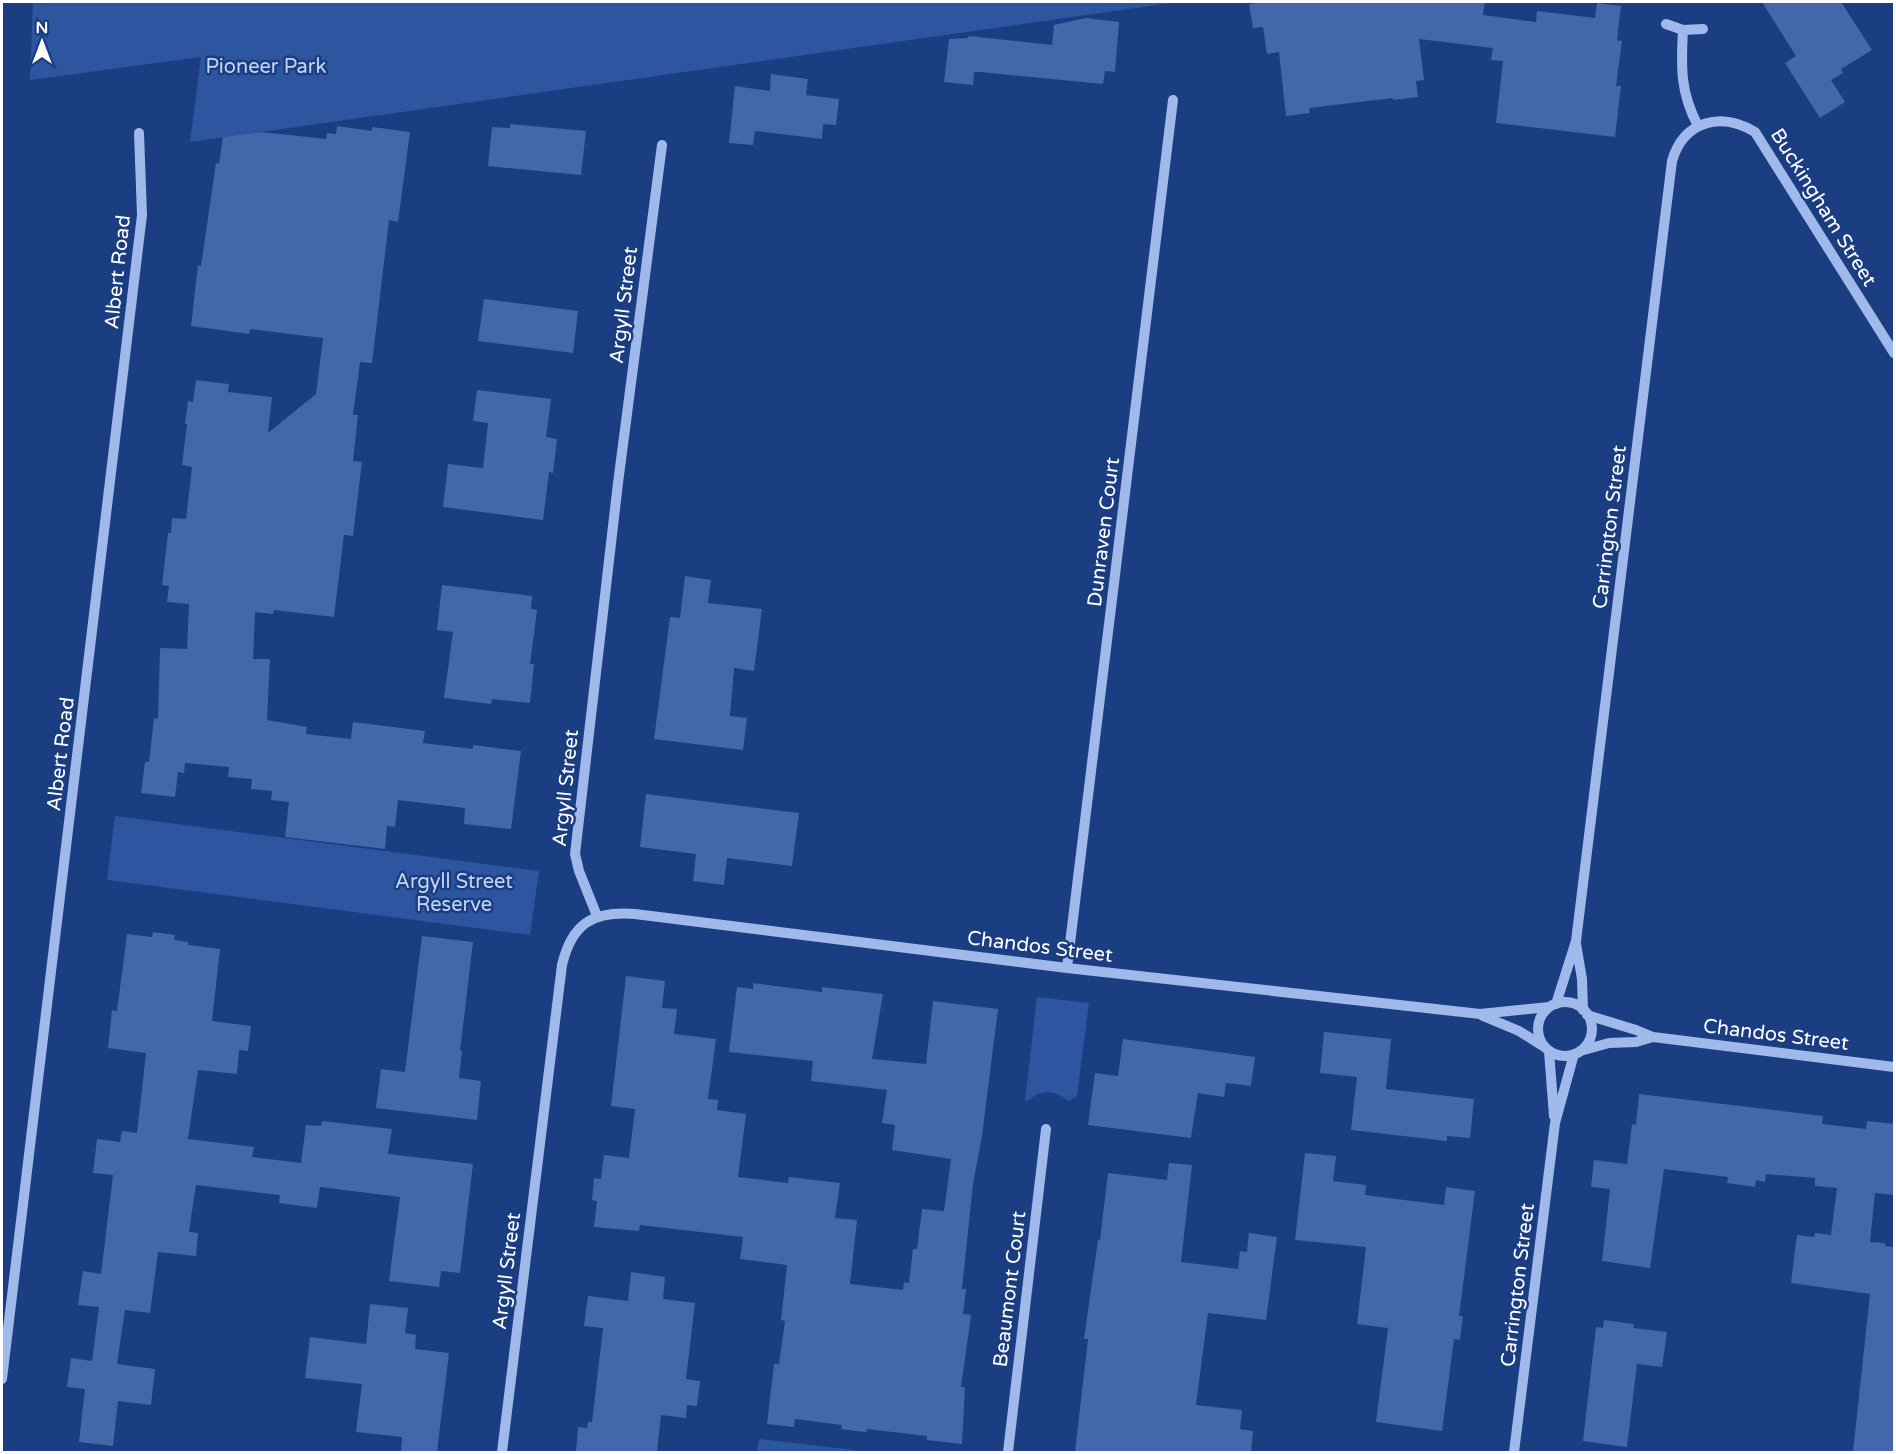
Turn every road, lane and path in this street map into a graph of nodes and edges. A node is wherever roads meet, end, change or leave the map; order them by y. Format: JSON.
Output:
{"nodes":[{"id":1,"x":1666,"y":24,"type":"dead end"},
{"id":2,"x":1703,"y":29,"type":"dead end"},
{"id":3,"x":1683,"y":30,"type":"junction"},
{"id":4,"x":1173,"y":100,"type":"dead end"},
{"id":5,"x":1698,"y":126,"type":"junction"},
{"id":6,"x":139,"y":133,"type":"dead end"},
{"id":7,"x":662,"y":146,"type":"dead end"},
{"id":8,"x":1894,"y":353,"type":"edge"},
{"id":9,"x":597,"y":916,"type":"junction"},
{"id":10,"x":1575,"y":941,"type":"junction"},
{"id":11,"x":1067,"y":968,"type":"junction"},
{"id":12,"x":1553,"y":1005,"type":"junction"},
{"id":13,"x":1585,"y":1012,"type":"junction"},
{"id":14,"x":1480,"y":1014,"type":"junction"},
{"id":15,"x":1653,"y":1037,"type":"junction"},
{"id":16,"x":1546,"y":1048,"type":"junction"},
{"id":17,"x":1577,"y":1053,"type":"junction"},
{"id":18,"x":1894,"y":1067,"type":"edge"},
{"id":19,"x":1555,"y":1123,"type":"junction"},
{"id":20,"x":1047,"y":1129,"type":"dead end"},
{"id":21,"x":2,"y":1379,"type":"edge"},
{"id":22,"x":502,"y":1452,"type":"edge"},
{"id":23,"x":1008,"y":1452,"type":"edge"},
{"id":24,"x":1514,"y":1452,"type":"edge"}],
"edges":[{"from":1,"to":3,"type":"street"},
{"from":2,"to":3,"type":"street"},
{"from":3,"to":5,"type":"street"},
{"from":4,"to":11,"type":"street","name":"Dunraven Court"},
{"from":5,"to":8,"type":"street","name":"Buckingham Street"},
{"from":5,"to":10,"type":"street","name":"Carrington Street"},
{"from":6,"to":21,"type":"street","name":"Albert Road"},
{"from":7,"to":9,"type":"street","name":"Argyll Street"},
{"from":9,"to":11,"type":"street","name":"Chandos Street"},
{"from":9,"to":22,"type":"street","name":"Argyll Street"},
{"from":10,"to":12,"type":"street"},
{"from":10,"to":13,"type":"street"},
{"from":11,"to":14,"type":"street","name":"Chandos Street"},
{"from":12,"to":13,"type":"street"},
{"from":12,"to":14,"type":"street"},
{"from":12,"to":16,"type":"street"},
{"from":13,"to":15,"type":"street"},
{"from":13,"to":17,"type":"street"},
{"from":14,"to":16,"type":"street"},
{"from":15,"to":17,"type":"street"},
{"from":15,"to":18,"type":"street","name":"Chandos Street"},
{"from":16,"to":17,"type":"street"},
{"from":16,"to":19,"type":"street"},
{"from":17,"to":19,"type":"street"},
{"from":19,"to":24,"type":"street","name":"Carrington Street"},
{"from":20,"to":23,"type":"street","name":"Beaumont Court"}]}
